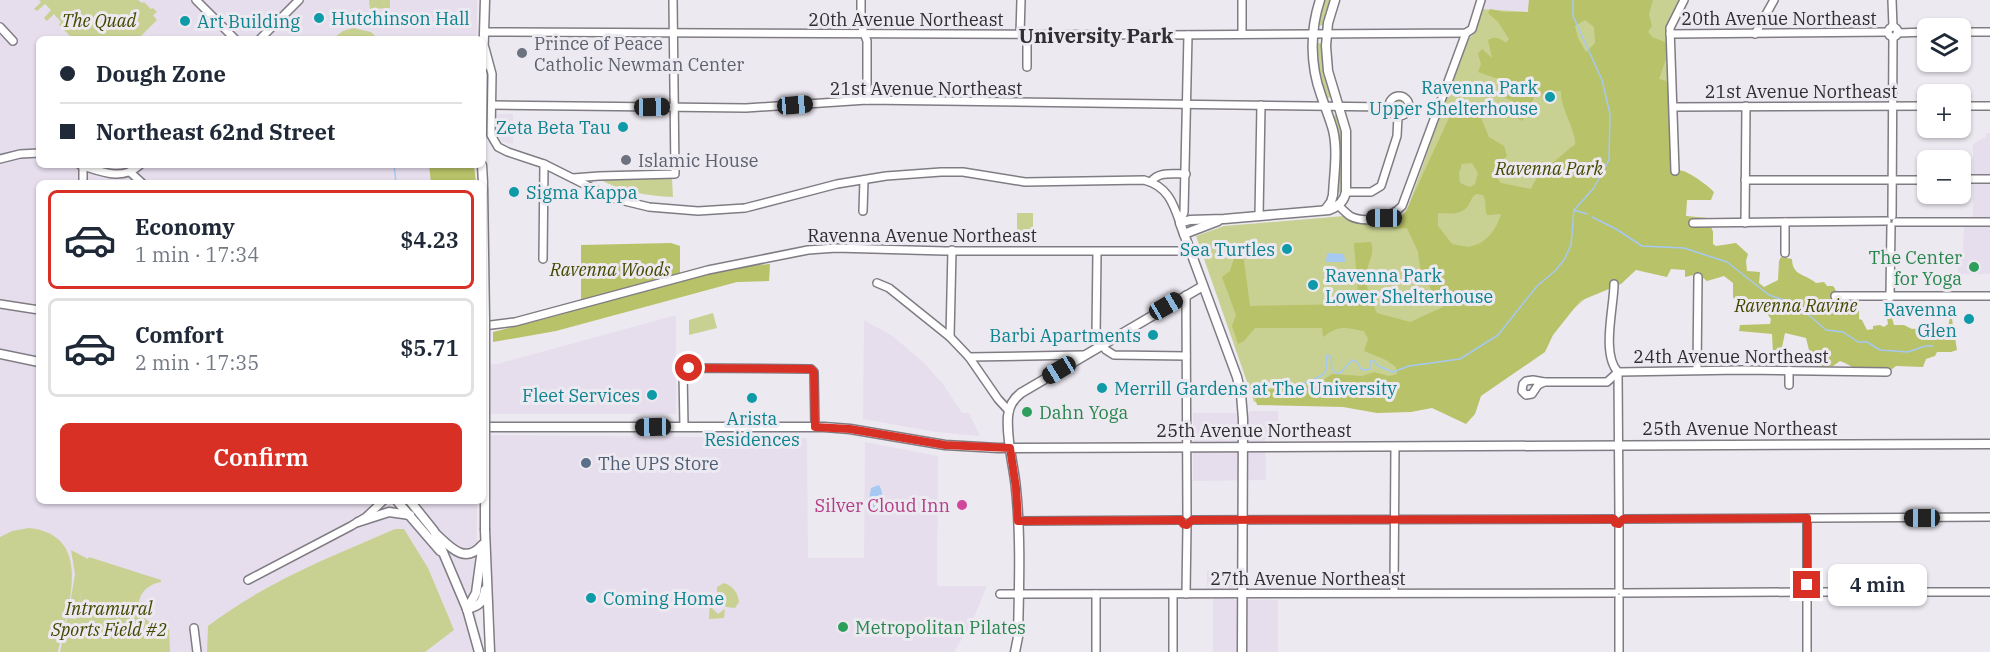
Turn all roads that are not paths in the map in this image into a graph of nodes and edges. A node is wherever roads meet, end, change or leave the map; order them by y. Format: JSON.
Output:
{"nodes":[{"id":1,"x":196,"y":0,"type":"edge"},
{"id":2,"x":299,"y":0,"type":"edge"},
{"id":3,"x":485,"y":0,"type":"edge"},
{"id":4,"x":673,"y":0,"type":"edge"},
{"id":5,"x":861,"y":0,"type":"edge"},
{"id":6,"x":1021,"y":0,"type":"edge"},
{"id":7,"x":1242,"y":0,"type":"edge"},
{"id":8,"x":1320,"y":0,"type":"edge"},
{"id":9,"x":1335,"y":0,"type":"edge"},
{"id":10,"x":1480,"y":0,"type":"edge"},
{"id":11,"x":1684,"y":0,"type":"edge"},
{"id":12,"x":1774,"y":0,"type":"edge"},
{"id":13,"x":1892,"y":0,"type":"edge"},
{"id":14,"x":0,"y":27,"type":"edge"},
{"id":15,"x":485,"y":32,"type":"junction"},
{"id":16,"x":1468,"y":32,"type":"junction"},
{"id":17,"x":1893,"y":32,"type":"junction"},
{"id":18,"x":1971,"y":32,"type":"edge"},
{"id":19,"x":1990,"y":32,"type":"edge"},
{"id":20,"x":864,"y":33,"type":"junction"},
{"id":21,"x":1917,"y":33,"type":"edge"},
{"id":22,"x":673,"y":34,"type":"junction"},
{"id":23,"x":1023,"y":34,"type":"junction"},
{"id":24,"x":1188,"y":34,"type":"junction"},
{"id":25,"x":1242,"y":34,"type":"junction"},
{"id":26,"x":1312,"y":34,"type":"junction"},
{"id":27,"x":1326,"y":34,"type":"junction"},
{"id":28,"x":1670,"y":34,"type":"junction"},
{"id":29,"x":1755,"y":34,"type":"junction"},
{"id":30,"x":232,"y":36,"type":"edge"},
{"id":31,"x":263,"y":36,"type":"edge"},
{"id":32,"x":485,"y":36,"type":"edge"},
{"id":33,"x":14,"y":41,"type":"dead end"},
{"id":34,"x":486,"y":51,"type":"edge"},
{"id":35,"x":1027,"y":67,"type":"dead end"},
{"id":36,"x":867,"y":100,"type":"junction"},
{"id":37,"x":492,"y":105,"type":"junction"},
{"id":38,"x":1187,"y":105,"type":"junction"},
{"id":39,"x":1261,"y":105,"type":"junction"},
{"id":40,"x":1324,"y":106,"type":"junction"},
{"id":41,"x":1340,"y":106,"type":"junction"},
{"id":42,"x":1746,"y":106,"type":"junction"},
{"id":43,"x":1893,"y":106,"type":"junction"},
{"id":44,"x":1917,"y":106,"type":"edge"},
{"id":45,"x":1971,"y":106,"type":"edge"},
{"id":46,"x":1990,"y":106,"type":"edge"},
{"id":47,"x":675,"y":107,"type":"junction"},
{"id":48,"x":1388,"y":107,"type":"junction"},
{"id":49,"x":1674,"y":107,"type":"junction"},
{"id":50,"x":1398,"y":116,"type":"junction"},
{"id":51,"x":36,"y":153,"type":"edge"},
{"id":52,"x":0,"y":159,"type":"edge"},
{"id":53,"x":544,"y":164,"type":"junction"},
{"id":54,"x":89,"y":168,"type":"edge"},
{"id":55,"x":136,"y":168,"type":"edge"},
{"id":56,"x":1675,"y":171,"type":"dead end"},
{"id":57,"x":130,"y":172,"type":"junction"},
{"id":58,"x":1186,"y":174,"type":"junction"},
{"id":59,"x":573,"y":178,"type":"junction"},
{"id":60,"x":1971,"y":179,"type":"edge"},
{"id":61,"x":1990,"y":179,"type":"edge"},
{"id":62,"x":139,"y":180,"type":"edge"},
{"id":63,"x":864,"y":180,"type":"junction"},
{"id":64,"x":1745,"y":180,"type":"junction"},
{"id":65,"x":1893,"y":180,"type":"junction"},
{"id":66,"x":1917,"y":180,"type":"edge"},
{"id":67,"x":1150,"y":182,"type":"junction"},
{"id":68,"x":1346,"y":192,"type":"junction"},
{"id":69,"x":1339,"y":206,"type":"junction"},
{"id":70,"x":1324,"y":210,"type":"junction"},
{"id":71,"x":863,"y":211,"type":"dead end"},
{"id":72,"x":1259,"y":216,"type":"junction"},
{"id":73,"x":1224,"y":219,"type":"junction"},
{"id":74,"x":1892,"y":221,"type":"junction"},
{"id":75,"x":1785,"y":222,"type":"junction"},
{"id":76,"x":1990,"y":222,"type":"edge"},
{"id":77,"x":1180,"y":223,"type":"junction"},
{"id":78,"x":1693,"y":223,"type":"dead end"},
{"id":79,"x":1745,"y":223,"type":"junction"},
{"id":80,"x":1184,"y":234,"type":"junction"},
{"id":81,"x":952,"y":250,"type":"junction"},
{"id":82,"x":1191,"y":251,"type":"junction"},
{"id":83,"x":1097,"y":252,"type":"junction"},
{"id":84,"x":1785,"y":254,"type":"dead end"},
{"id":85,"x":543,"y":259,"type":"dead end"},
{"id":86,"x":1698,"y":277,"type":"dead end"},
{"id":87,"x":877,"y":283,"type":"dead end"},
{"id":88,"x":1614,"y":284,"type":"dead end"},
{"id":89,"x":1203,"y":286,"type":"junction"},
{"id":90,"x":1186,"y":295,"type":"junction"},
{"id":91,"x":1835,"y":296,"type":"dead end"},
{"id":92,"x":1990,"y":296,"type":"edge"},
{"id":93,"x":1890,"y":297,"type":"junction"},
{"id":94,"x":0,"y":304,"type":"edge"},
{"id":95,"x":36,"y":310,"type":"edge"},
{"id":96,"x":486,"y":326,"type":"edge"},
{"id":97,"x":950,"y":337,"type":"junction"},
{"id":98,"x":1102,"y":344,"type":"junction"},
{"id":99,"x":0,"y":354,"type":"edge"},
{"id":100,"x":1083,"y":355,"type":"junction"},
{"id":101,"x":1186,"y":356,"type":"junction"},
{"id":102,"x":969,"y":357,"type":"junction"},
{"id":103,"x":36,"y":361,"type":"edge"},
{"id":104,"x":1697,"y":370,"type":"junction"},
{"id":105,"x":1789,"y":370,"type":"junction"},
{"id":106,"x":1618,"y":372,"type":"junction"},
{"id":107,"x":1887,"y":372,"type":"dead end"},
{"id":108,"x":1544,"y":382,"type":"dead end"},
{"id":109,"x":1789,"y":385,"type":"dead end"},
{"id":110,"x":1009,"y":411,"type":"junction"},
{"id":111,"x":486,"y":427,"type":"edge"},
{"id":112,"x":684,"y":427,"type":"junction"},
{"id":113,"x":815,"y":427,"type":"junction"},
{"id":114,"x":1990,"y":444,"type":"edge"},
{"id":115,"x":1619,"y":445,"type":"junction"},
{"id":116,"x":1186,"y":447,"type":"junction"},
{"id":117,"x":1243,"y":447,"type":"junction"},
{"id":118,"x":1395,"y":447,"type":"junction"},
{"id":119,"x":1010,"y":448,"type":"junction"},
{"id":120,"x":379,"y":504,"type":"edge"},
{"id":121,"x":400,"y":504,"type":"edge"},
{"id":122,"x":415,"y":504,"type":"edge"},
{"id":123,"x":485,"y":504,"type":"edge"},
{"id":124,"x":411,"y":516,"type":"junction"},
{"id":125,"x":1807,"y":518,"type":"junction"},
{"id":126,"x":1990,"y":518,"type":"edge"},
{"id":127,"x":1394,"y":519,"type":"junction"},
{"id":128,"x":1619,"y":519,"type":"junction"},
{"id":129,"x":1187,"y":520,"type":"junction"},
{"id":130,"x":1242,"y":520,"type":"junction"},
{"id":131,"x":1018,"y":521,"type":"junction"},
{"id":132,"x":358,"y":522,"type":"junction"},
{"id":133,"x":485,"y":530,"type":"junction"},
{"id":134,"x":434,"y":531,"type":"junction"},
{"id":135,"x":482,"y":545,"type":"junction"},
{"id":136,"x":444,"y":556,"type":"junction"},
{"id":137,"x":248,"y":580,"type":"dead end"},
{"id":138,"x":483,"y":581,"type":"junction"},
{"id":139,"x":1807,"y":592,"type":"junction"},
{"id":140,"x":1990,"y":592,"type":"edge"},
{"id":141,"x":1394,"y":593,"type":"junction"},
{"id":142,"x":1000,"y":594,"type":"dead end"},
{"id":143,"x":1019,"y":594,"type":"junction"},
{"id":144,"x":1096,"y":594,"type":"junction"},
{"id":145,"x":1173,"y":594,"type":"junction"},
{"id":146,"x":1186,"y":594,"type":"junction"},
{"id":147,"x":1242,"y":594,"type":"junction"},
{"id":148,"x":1619,"y":594,"type":"junction"},
{"id":149,"x":467,"y":609,"type":"junction"},
{"id":150,"x":194,"y":628,"type":"dead end"},
{"id":151,"x":197,"y":652,"type":"edge"},
{"id":152,"x":479,"y":652,"type":"edge"},
{"id":153,"x":489,"y":652,"type":"edge"},
{"id":154,"x":1015,"y":652,"type":"edge"},
{"id":155,"x":1096,"y":652,"type":"edge"},
{"id":156,"x":1173,"y":652,"type":"edge"},
{"id":157,"x":1242,"y":652,"type":"edge"},
{"id":158,"x":1619,"y":652,"type":"edge"},
{"id":159,"x":1808,"y":652,"type":"edge"}],
"edges":[{"from":1,"to":30,"type":"street"},
{"from":2,"to":31,"type":"street"},
{"from":3,"to":15,"type":"main road"},
{"from":4,"to":22,"type":"street"},
{"from":5,"to":20,"type":"street"},
{"from":6,"to":23,"type":"street"},
{"from":7,"to":25,"type":"street"},
{"from":8,"to":26,"type":"main road"},
{"from":9,"to":27,"type":"main road"},
{"from":10,"to":16,"type":"street"},
{"from":11,"to":28,"type":"street"},
{"from":12,"to":29,"type":"street"},
{"from":13,"to":17,"type":"street"},
{"from":14,"to":33,"type":"street"},
{"from":15,"to":22,"type":"street","name":"20th Avenue Northeast"},
{"from":15,"to":32,"type":"main road"},
{"from":16,"to":27,"type":"street","name":"20th Avenue Northeast"},
{"from":16,"to":69,"type":"street"},
{"from":17,"to":21,"type":"street","name":"20th Avenue Northeast"},
{"from":17,"to":29,"type":"street","name":"20th Avenue Northeast"},
{"from":17,"to":43,"type":"street"},
{"from":18,"to":19,"type":"street"},
{"from":20,"to":22,"type":"street","name":"20th Avenue Northeast"},
{"from":20,"to":23,"type":"street","name":"20th Avenue Northeast"},
{"from":20,"to":36,"type":"street"},
{"from":22,"to":47,"type":"street"},
{"from":23,"to":24,"type":"street","name":"20th Avenue Northeast"},
{"from":23,"to":35,"type":"street"},
{"from":24,"to":25,"type":"street","name":"20th Avenue Northeast"},
{"from":24,"to":38,"type":"street"},
{"from":25,"to":26,"type":"street","name":"20th Avenue Northeast"},
{"from":26,"to":27,"type":"street","name":"20th Avenue Northeast"},
{"from":26,"to":40,"type":"main road"},
{"from":27,"to":41,"type":"main road"},
{"from":28,"to":29,"type":"street","name":"20th Avenue Northeast"},
{"from":28,"to":49,"type":"street"},
{"from":34,"to":37,"type":"street"},
{"from":36,"to":38,"type":"street","name":"21st Avenue Northeast"},
{"from":36,"to":47,"type":"street","name":"21st Avenue Northeast"},
{"from":37,"to":47,"type":"street","name":"21st Avenue Northeast"},
{"from":37,"to":53,"type":"street"},
{"from":38,"to":39,"type":"street","name":"21st Avenue Northeast"},
{"from":38,"to":58,"type":"street"},
{"from":39,"to":40,"type":"street","name":"21st Avenue Northeast"},
{"from":39,"to":72,"type":"street"},
{"from":40,"to":41,"type":"street","name":"21st Avenue Northeast"},
{"from":40,"to":70,"type":"main road"},
{"from":41,"to":48,"type":"street","name":"21st Avenue Northeast"},
{"from":41,"to":68,"type":"main road"},
{"from":42,"to":43,"type":"street","name":"21st Avenue Northeast"},
{"from":42,"to":49,"type":"street","name":"21st Avenue Northeast"},
{"from":42,"to":64,"type":"street"},
{"from":43,"to":44,"type":"street","name":"21st Avenue Northeast"},
{"from":43,"to":65,"type":"street"},
{"from":45,"to":46,"type":"street"},
{"from":47,"to":59,"type":"street"},
{"from":48,"to":50,"type":"street"},
{"from":48,"to":50,"type":"street"},
{"from":49,"to":56,"type":"street"},
{"from":50,"to":68,"type":"street"},
{"from":51,"to":52,"type":"street"},
{"from":53,"to":59,"type":"street"},
{"from":53,"to":85,"type":"street"},
{"from":54,"to":57,"type":"street"},
{"from":55,"to":57,"type":"street"},
{"from":57,"to":62,"type":"street"},
{"from":58,"to":67,"type":"street"},
{"from":58,"to":77,"type":"street"},
{"from":59,"to":63,"type":"street"},
{"from":60,"to":61,"type":"street"},
{"from":63,"to":67,"type":"street"},
{"from":63,"to":71,"type":"street"},
{"from":64,"to":65,"type":"street"},
{"from":64,"to":79,"type":"street"},
{"from":65,"to":66,"type":"street"},
{"from":65,"to":74,"type":"street"},
{"from":67,"to":77,"type":"street"},
{"from":68,"to":69,"type":"main road"},
{"from":69,"to":70,"type":"main road"},
{"from":70,"to":72,"type":"main road"},
{"from":72,"to":73,"type":"main road"},
{"from":73,"to":77,"type":"main road"},
{"from":73,"to":80,"type":"main road"},
{"from":74,"to":75,"type":"street"},
{"from":74,"to":76,"type":"street"},
{"from":74,"to":93,"type":"street"},
{"from":75,"to":79,"type":"street"},
{"from":75,"to":84,"type":"street"},
{"from":77,"to":80,"type":"main road"},
{"from":78,"to":79,"type":"street"},
{"from":80,"to":82,"type":"main road"},
{"from":81,"to":83,"type":"street","name":"Ravenna Avenue Northeast"},
{"from":81,"to":96,"type":"street","name":"Ravenna Avenue Northeast"},
{"from":81,"to":97,"type":"street"},
{"from":82,"to":83,"type":"street","name":"Ravenna Avenue Northeast"},
{"from":82,"to":89,"type":"main road"},
{"from":83,"to":98,"type":"street"},
{"from":86,"to":104,"type":"street"},
{"from":87,"to":97,"type":"street"},
{"from":88,"to":106,"type":"street"},
{"from":89,"to":90,"type":"main road"},
{"from":89,"to":117,"type":"main road"},
{"from":90,"to":98,"type":"main road"},
{"from":90,"to":101,"type":"street"},
{"from":91,"to":93,"type":"street"},
{"from":92,"to":93,"type":"street"},
{"from":94,"to":95,"type":"street"},
{"from":97,"to":102,"type":"street"},
{"from":98,"to":100,"type":"main road"},
{"from":98,"to":101,"type":"street"},
{"from":99,"to":103,"type":"main road"},
{"from":100,"to":102,"type":"street"},
{"from":100,"to":110,"type":"main road"},
{"from":101,"to":116,"type":"street"},
{"from":102,"to":110,"type":"street"},
{"from":104,"to":105,"type":"street","name":"24th Avenue Northeast"},
{"from":104,"to":106,"type":"street","name":"24th Avenue Northeast"},
{"from":105,"to":107,"type":"street","name":"24th Avenue Northeast"},
{"from":105,"to":109,"type":"street"},
{"from":106,"to":108,"type":"street","name":"24th Avenue Northeast"},
{"from":106,"to":115,"type":"street"},
{"from":110,"to":119,"type":"main road"},
{"from":111,"to":112,"type":"main road","name":"25th Avenue Northeast"},
{"from":112,"to":113,"type":"main road","name":"25th Avenue Northeast"},
{"from":112,"to":113,"type":"street"},
{"from":113,"to":119,"type":"main road","name":"25th Avenue Northeast"},
{"from":114,"to":115,"type":"main road","name":"25th Avenue Northeast"},
{"from":115,"to":118,"type":"main road","name":"25th Avenue Northeast"},
{"from":115,"to":128,"type":"street"},
{"from":116,"to":117,"type":"main road","name":"25th Avenue Northeast"},
{"from":116,"to":119,"type":"main road","name":"25th Avenue Northeast"},
{"from":116,"to":129,"type":"street"},
{"from":117,"to":118,"type":"main road","name":"25th Avenue Northeast"},
{"from":117,"to":130,"type":"main road"},
{"from":118,"to":127,"type":"street"},
{"from":119,"to":131,"type":"main road"},
{"from":120,"to":132,"type":"street"},
{"from":121,"to":124,"type":"main road"},
{"from":122,"to":134,"type":"main road"},
{"from":123,"to":133,"type":"main road","bridge":true},
{"from":124,"to":132,"type":"main road"},
{"from":124,"to":136,"type":"main road"},
{"from":125,"to":126,"type":"street"},
{"from":125,"to":128,"type":"street"},
{"from":125,"to":139,"type":"street"},
{"from":127,"to":128,"type":"street"},
{"from":127,"to":130,"type":"street"},
{"from":127,"to":141,"type":"street"},
{"from":128,"to":148,"type":"street"},
{"from":129,"to":130,"type":"street"},
{"from":129,"to":131,"type":"street"},
{"from":129,"to":146,"type":"street"},
{"from":130,"to":147,"type":"main road"},
{"from":131,"to":143,"type":"main road"},
{"from":132,"to":137,"type":"street"},
{"from":133,"to":135,"type":"main road"},
{"from":133,"to":138,"type":"main road"},
{"from":134,"to":135,"type":"main road"},
{"from":134,"to":136,"type":"main road"},
{"from":135,"to":138,"type":"main road"},
{"from":136,"to":149,"type":"main road"},
{"from":138,"to":149,"type":"main road"},
{"from":138,"to":153,"type":"main road"},
{"from":139,"to":140,"type":"street","name":"27th Avenue Northeast"},
{"from":139,"to":148,"type":"street","name":"27th Avenue Northeast"},
{"from":139,"to":159,"type":"street"},
{"from":141,"to":147,"type":"street","name":"27th Avenue Northeast"},
{"from":141,"to":148,"type":"street","name":"27th Avenue Northeast"},
{"from":142,"to":143,"type":"street","name":"27th Avenue Northeast"},
{"from":143,"to":144,"type":"street","name":"27th Avenue Northeast"},
{"from":143,"to":154,"type":"main road"},
{"from":144,"to":145,"type":"street","name":"27th Avenue Northeast"},
{"from":144,"to":155,"type":"street"},
{"from":145,"to":146,"type":"street","name":"27th Avenue Northeast"},
{"from":145,"to":156,"type":"street"},
{"from":146,"to":147,"type":"street","name":"27th Avenue Northeast"},
{"from":147,"to":157,"type":"main road"},
{"from":148,"to":158,"type":"street"},
{"from":149,"to":152,"type":"main road"},
{"from":150,"to":151,"type":"street"}]}
